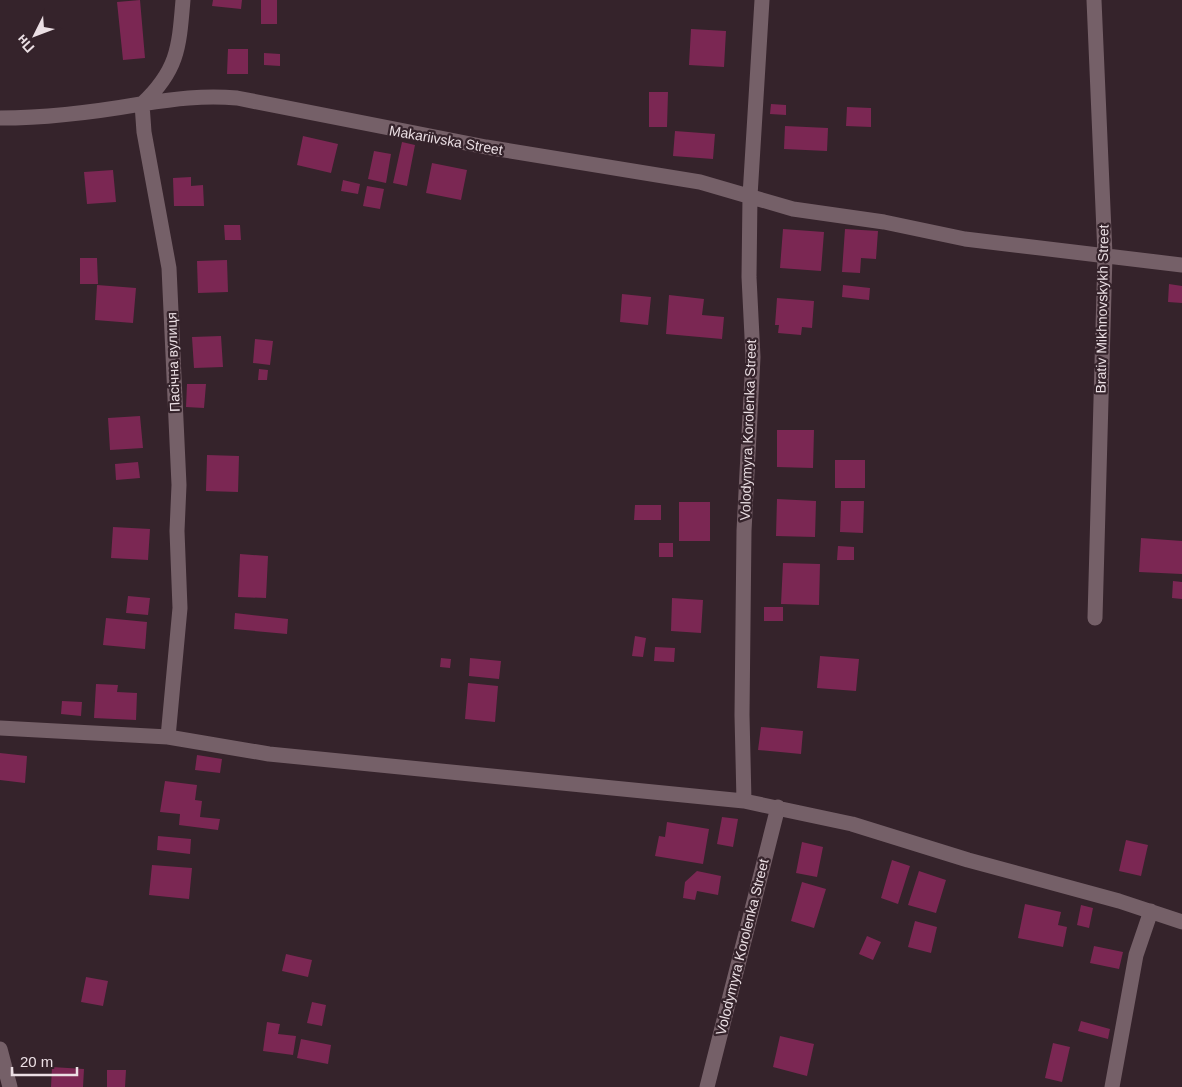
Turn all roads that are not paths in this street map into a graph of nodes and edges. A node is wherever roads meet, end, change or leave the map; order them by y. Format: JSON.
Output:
{"nodes":[{"id":1,"x":183,"y":0,"type":"edge"},
{"id":2,"x":762,"y":0,"type":"edge"},
{"id":3,"x":1094,"y":0,"type":"edge"},
{"id":4,"x":142,"y":104,"type":"junction"},
{"id":5,"x":0,"y":118,"type":"edge"},
{"id":6,"x":750,"y":196,"type":"junction"},
{"id":7,"x":1105,"y":255,"type":"junction"},
{"id":8,"x":1182,"y":265,"type":"edge"},
{"id":9,"x":1095,"y":618,"type":"dead end"},
{"id":10,"x":0,"y":728,"type":"edge"},
{"id":11,"x":168,"y":737,"type":"junction"},
{"id":12,"x":744,"y":801,"type":"junction"},
{"id":13,"x":778,"y":807,"type":"junction"},
{"id":14,"x":1150,"y":911,"type":"junction"},
{"id":15,"x":1182,"y":922,"type":"edge"},
{"id":16,"x":0,"y":1050,"type":"edge"},
{"id":17,"x":10,"y":1087,"type":"edge"},
{"id":18,"x":707,"y":1087,"type":"edge"},
{"id":19,"x":1112,"y":1087,"type":"edge"}],
"edges":[{"from":1,"to":4,"type":"street"},
{"from":2,"to":6,"type":"street","name":"Volodymyra Korolenka Street"},
{"from":3,"to":7,"type":"street","name":"Brativ Mikhnovskykh Street"},
{"from":4,"to":5,"type":"street","name":"Makariivska Street"},
{"from":4,"to":6,"type":"street","name":"Makariivska Street"},
{"from":4,"to":11,"type":"street","name":"Пасічна вулиця"},
{"from":6,"to":7,"type":"street","name":"Makariivska Street"},
{"from":6,"to":12,"type":"street","name":"Volodymyra Korolenka Street"},
{"from":7,"to":8,"type":"street","name":"Makariivska Street"},
{"from":7,"to":9,"type":"street","name":"Brativ Mikhnovskykh Street"},
{"from":10,"to":11,"type":"street"},
{"from":11,"to":12,"type":"street"},
{"from":12,"to":13,"type":"street"},
{"from":13,"to":14,"type":"street"},
{"from":13,"to":18,"type":"street","name":"Volodymyra Korolenka Street"},
{"from":14,"to":15,"type":"street"},
{"from":14,"to":19,"type":"street"},
{"from":16,"to":17,"type":"street"}]}
